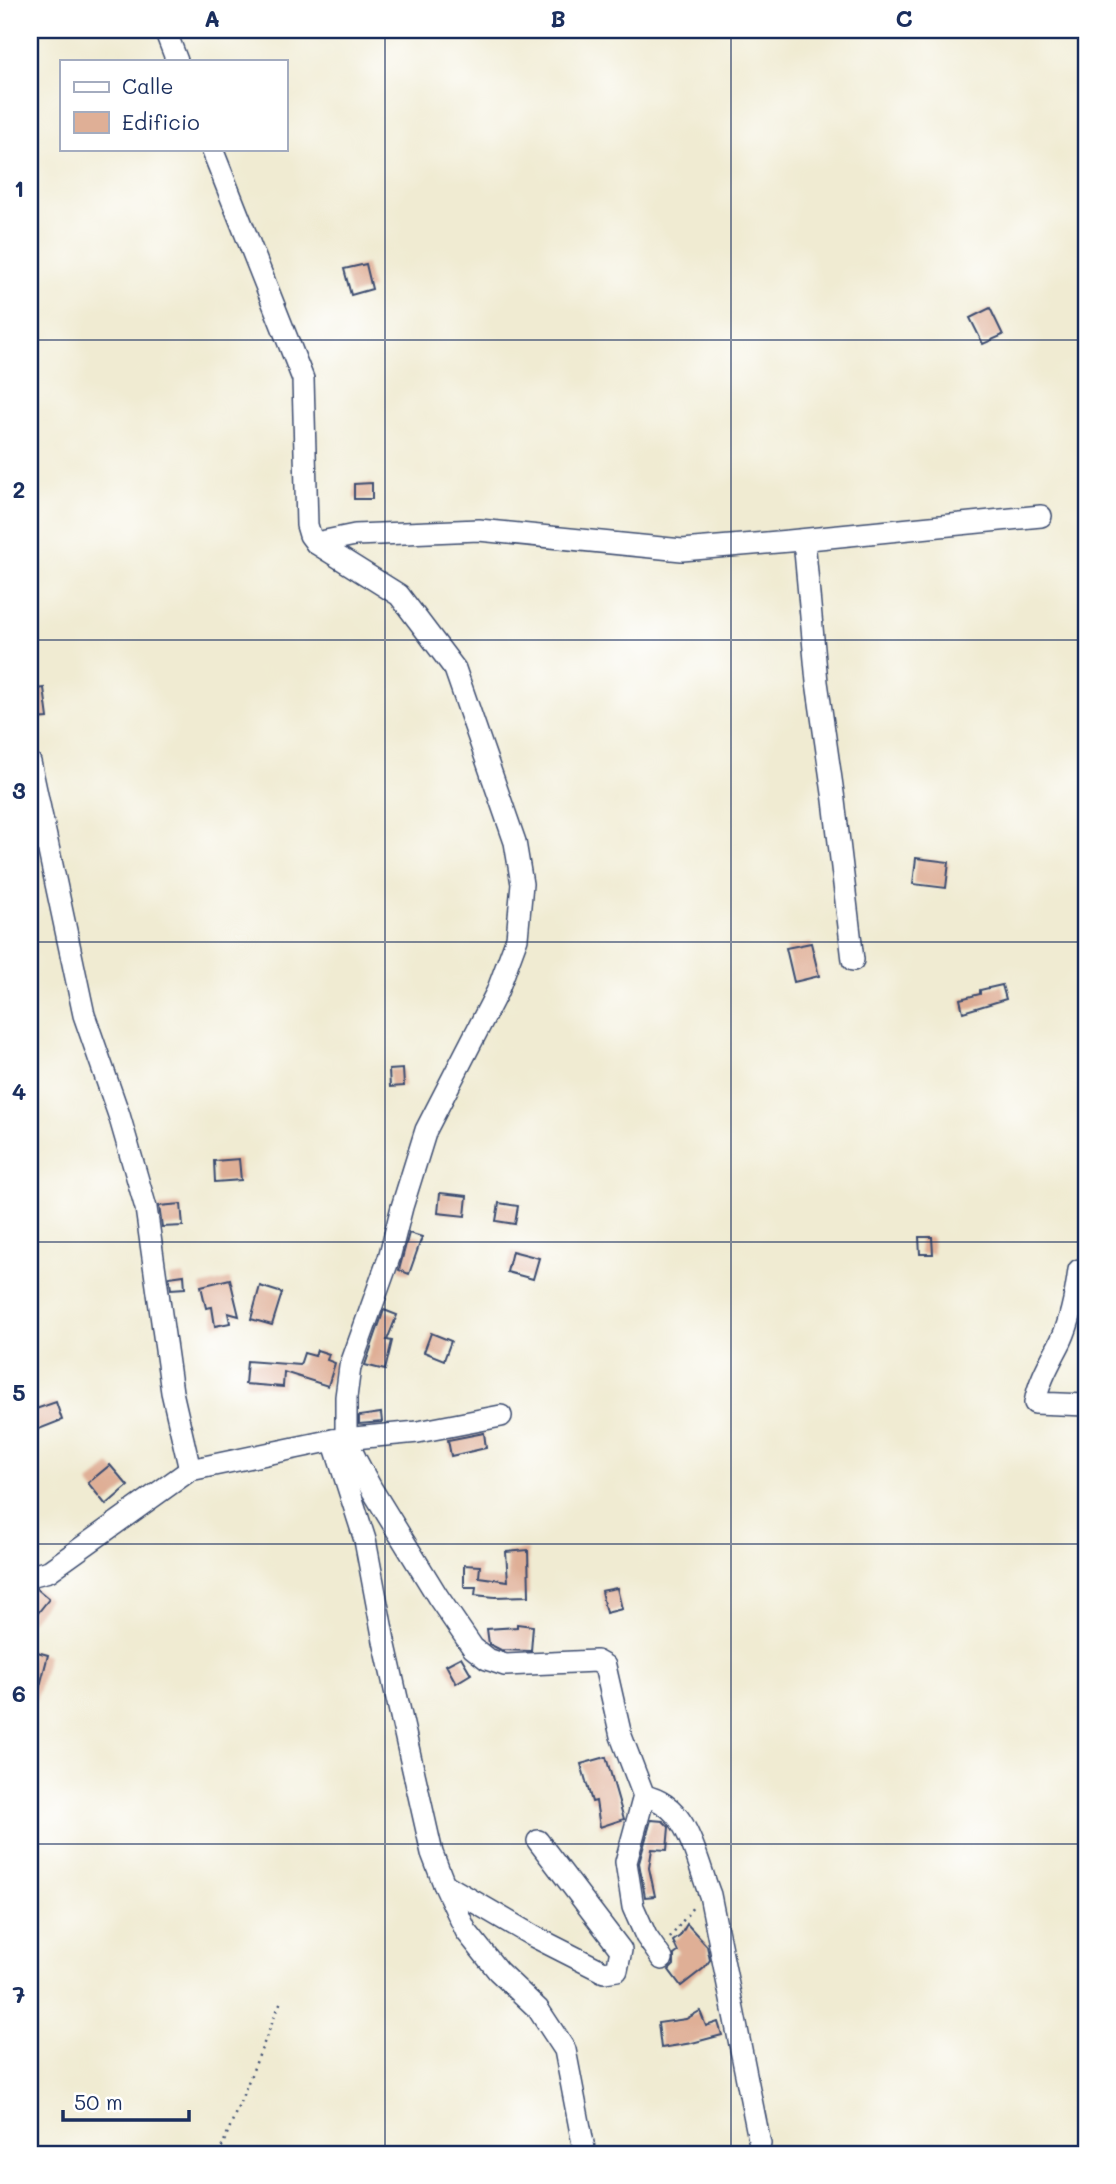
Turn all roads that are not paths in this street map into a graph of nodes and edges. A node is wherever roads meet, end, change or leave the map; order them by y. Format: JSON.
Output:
{"nodes":[{"id":1,"x":164,"y":30,"type":"edge"},
{"id":2,"x":177,"y":60,"type":"edge"},
{"id":3,"x":212,"y":150,"type":"edge"},
{"id":4,"x":1041,"y":516,"type":"dead end"},
{"id":5,"x":804,"y":540,"type":"junction"},
{"id":6,"x":316,"y":543,"type":"junction"},
{"id":7,"x":30,"y":762,"type":"edge"},
{"id":8,"x":853,"y":960,"type":"dead end"},
{"id":9,"x":1079,"y":1270,"type":"dead end"},
{"id":10,"x":1086,"y":1405,"type":"edge"},
{"id":11,"x":501,"y":1416,"type":"dead end"},
{"id":12,"x":340,"y":1439,"type":"junction"},
{"id":13,"x":190,"y":1470,"type":"junction"},
{"id":14,"x":30,"y":1576,"type":"edge"},
{"id":15,"x":644,"y":1796,"type":"junction"},
{"id":16,"x":538,"y":1841,"type":"dead end"},
{"id":17,"x":444,"y":1884,"type":"junction"},
{"id":18,"x":658,"y":1956,"type":"road end"},
{"id":19,"x":760,"y":2144,"type":"dead end"},
{"id":20,"x":585,"y":2154,"type":"edge"}],
"edges":[{"from":1,"to":2,"type":"street"},
{"from":3,"to":6,"type":"street"},
{"from":4,"to":5,"type":"street"},
{"from":5,"to":6,"type":"street"},
{"from":5,"to":8,"type":"street"},
{"from":6,"to":12,"type":"street"},
{"from":7,"to":13,"type":"street"},
{"from":9,"to":10,"type":"street"},
{"from":11,"to":12,"type":"street"},
{"from":12,"to":13,"type":"street"},
{"from":12,"to":15,"type":"street"},
{"from":12,"to":17,"type":"street"},
{"from":13,"to":14,"type":"street"},
{"from":15,"to":18,"type":"street"},
{"from":15,"to":19,"type":"street"},
{"from":16,"to":17,"type":"street"},
{"from":17,"to":20,"type":"street"}]}
